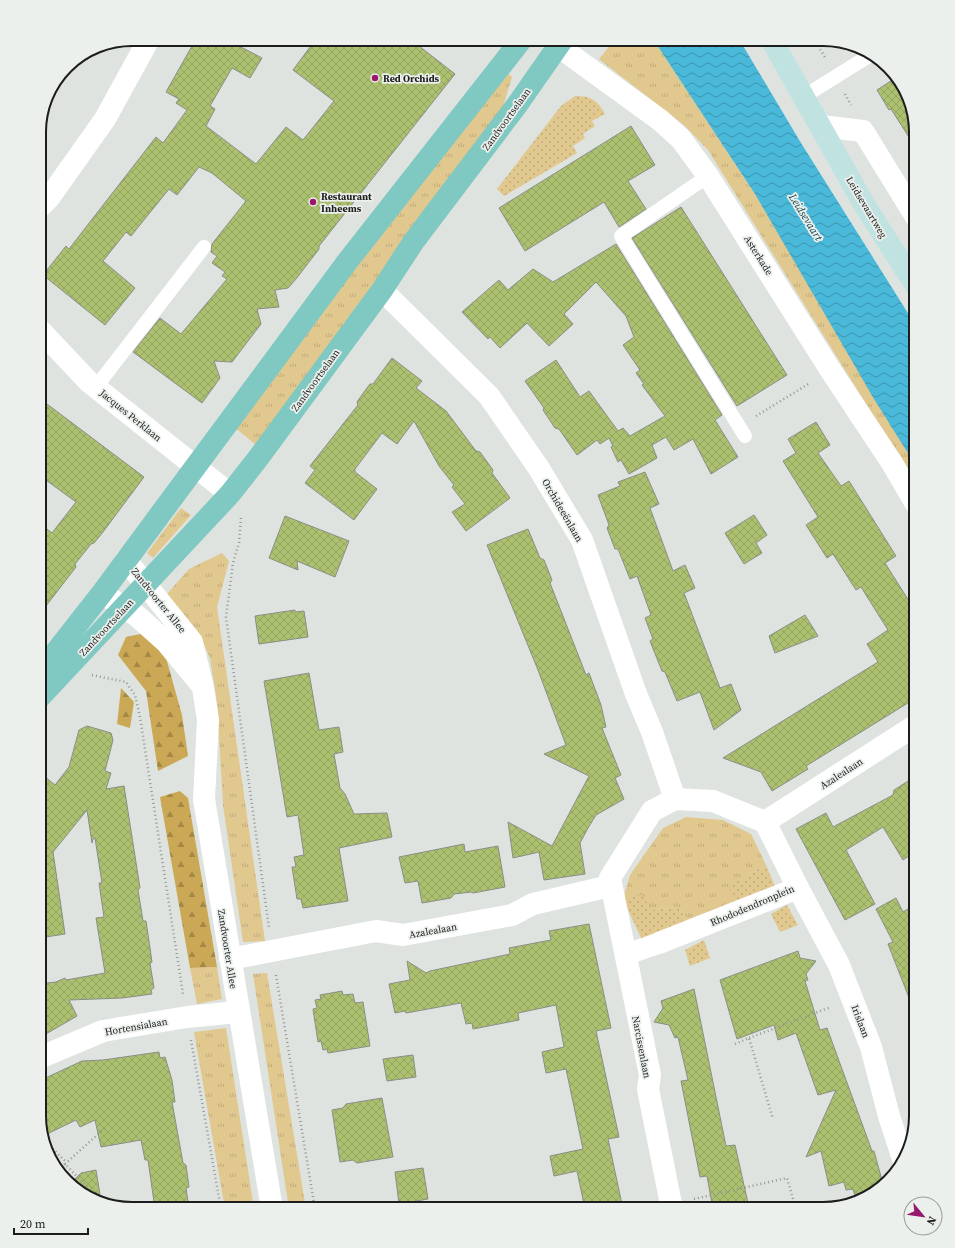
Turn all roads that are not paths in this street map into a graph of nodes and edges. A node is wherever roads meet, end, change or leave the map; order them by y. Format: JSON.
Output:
{"nodes":[{"id":1,"x":145,"y":46,"type":"edge"},
{"id":2,"x":517,"y":46,"type":"edge"},
{"id":3,"x":557,"y":46,"type":"edge"},
{"id":4,"x":564,"y":46,"type":"edge"},
{"id":5,"x":775,"y":46,"type":"edge"},
{"id":6,"x":863,"y":56,"type":"edge"},
{"id":7,"x":803,"y":97,"type":"junction"},
{"id":8,"x":821,"y":126,"type":"junction"},
{"id":9,"x":708,"y":176,"type":"junction"},
{"id":10,"x":46,"y":201,"type":"edge"},
{"id":11,"x":909,"y":206,"type":"edge"},
{"id":12,"x":204,"y":247,"type":"dead end"},
{"id":13,"x":909,"y":275,"type":"edge"},
{"id":14,"x":382,"y":290,"type":"junction"},
{"id":15,"x":46,"y":336,"type":"edge"},
{"id":16,"x":96,"y":387,"type":"junction"},
{"id":17,"x":742,"y":431,"type":"road end"},
{"id":18,"x":195,"y":466,"type":"junction"},
{"id":19,"x":909,"y":492,"type":"edge"},
{"id":20,"x":236,"y":503,"type":"junction"},
{"id":21,"x":126,"y":560,"type":"junction"},
{"id":22,"x":146,"y":584,"type":"junction"},
{"id":23,"x":102,"y":592,"type":"junction"},
{"id":24,"x":125,"y":608,"type":"junction"},
{"id":25,"x":46,"y":668,"type":"edge"},
{"id":26,"x":203,"y":688,"type":"junction"},
{"id":27,"x":46,"y":691,"type":"edge"},
{"id":28,"x":909,"y":730,"type":"edge"},
{"id":29,"x":675,"y":799,"type":"junction"},
{"id":30,"x":766,"y":822,"type":"junction"},
{"id":31,"x":610,"y":886,"type":"junction"},
{"id":32,"x":798,"y":888,"type":"junction"},
{"id":33,"x":659,"y":943,"type":"joint"},
{"id":34,"x":625,"y":955,"type":"junction"},
{"id":35,"x":230,"y":959,"type":"junction"},
{"id":36,"x":238,"y":1012,"type":"junction"},
{"id":37,"x":46,"y":1055,"type":"edge"},
{"id":38,"x":901,"y":1152,"type":"edge"},
{"id":39,"x":271,"y":1202,"type":"edge"},
{"id":40,"x":670,"y":1202,"type":"edge"}],
"edges":[{"from":1,"to":10,"type":"street"},
{"from":2,"to":18,"type":"main road","name":"Zandvoortselaan"},
{"from":3,"to":14,"type":"main road","name":"Zandvoortselaan"},
{"from":4,"to":9,"type":"street","name":"Asterkade"},
{"from":5,"to":7,"type":"main road","name":"Leidsevaartweg"},
{"from":6,"to":7,"type":"lane"},
{"from":7,"to":8,"type":"main road","name":"Leidsevaartweg"},
{"from":8,"to":11,"type":"street"},
{"from":8,"to":13,"type":"main road","name":"Leidsevaartweg"},
{"from":9,"to":17,"type":"lane"},
{"from":9,"to":19,"type":"street","name":"Asterkade"},
{"from":12,"to":16,"type":"lane"},
{"from":14,"to":20,"type":"main road","name":"Zandvoortselaan"},
{"from":14,"to":29,"type":"street","name":"Orchideeënlaan"},
{"from":15,"to":16,"type":"street","name":"Jacques Perklaan"},
{"from":16,"to":18,"type":"street","name":"Jacques Perklaan"},
{"from":18,"to":20,"type":"street","name":"Jacques Perklaan"},
{"from":18,"to":21,"type":"main road","name":"Zandvoortselaan"},
{"from":20,"to":22,"type":"main road","name":"Zandvoortselaan"},
{"from":21,"to":22,"type":"street","name":"Zandvoorter Allee"},
{"from":21,"to":23,"type":"main road","name":"Zandvoortselaan"},
{"from":22,"to":24,"type":"main road","name":"Zandvoortselaan"},
{"from":22,"to":26,"type":"street","name":"Zandvoorter Allee"},
{"from":23,"to":24,"type":"street","name":"Zandvoorter Allee"},
{"from":23,"to":25,"type":"main road","name":"Zandvoortselaan"},
{"from":24,"to":26,"type":"street","name":"Zandvoorter Allee"},
{"from":24,"to":27,"type":"main road","name":"Zandvoortselaan"},
{"from":26,"to":35,"type":"street","name":"Zandvoorter Allee"},
{"from":28,"to":30,"type":"street","name":"Azalealaan"},
{"from":29,"to":30,"type":"street"},
{"from":29,"to":31,"type":"street"},
{"from":30,"to":32,"type":"street","name":"Rhododendronplein"},
{"from":31,"to":34,"type":"street","name":"Narcissenlaan"},
{"from":31,"to":35,"type":"street","name":"Azalealaan"},
{"from":32,"to":33,"type":"street","name":"Rhododendronplein"},
{"from":32,"to":38,"type":"street","name":"Irislaan"},
{"from":33,"to":34,"type":"street","name":"Rhododendronplein"},
{"from":34,"to":40,"type":"street","name":"Narcissenlaan"},
{"from":35,"to":36,"type":"street","name":"Zandvoorter Allee"},
{"from":36,"to":37,"type":"street","name":"Hortensialaan"},
{"from":36,"to":39,"type":"street","name":"Zandvoorter Allee"}]}
